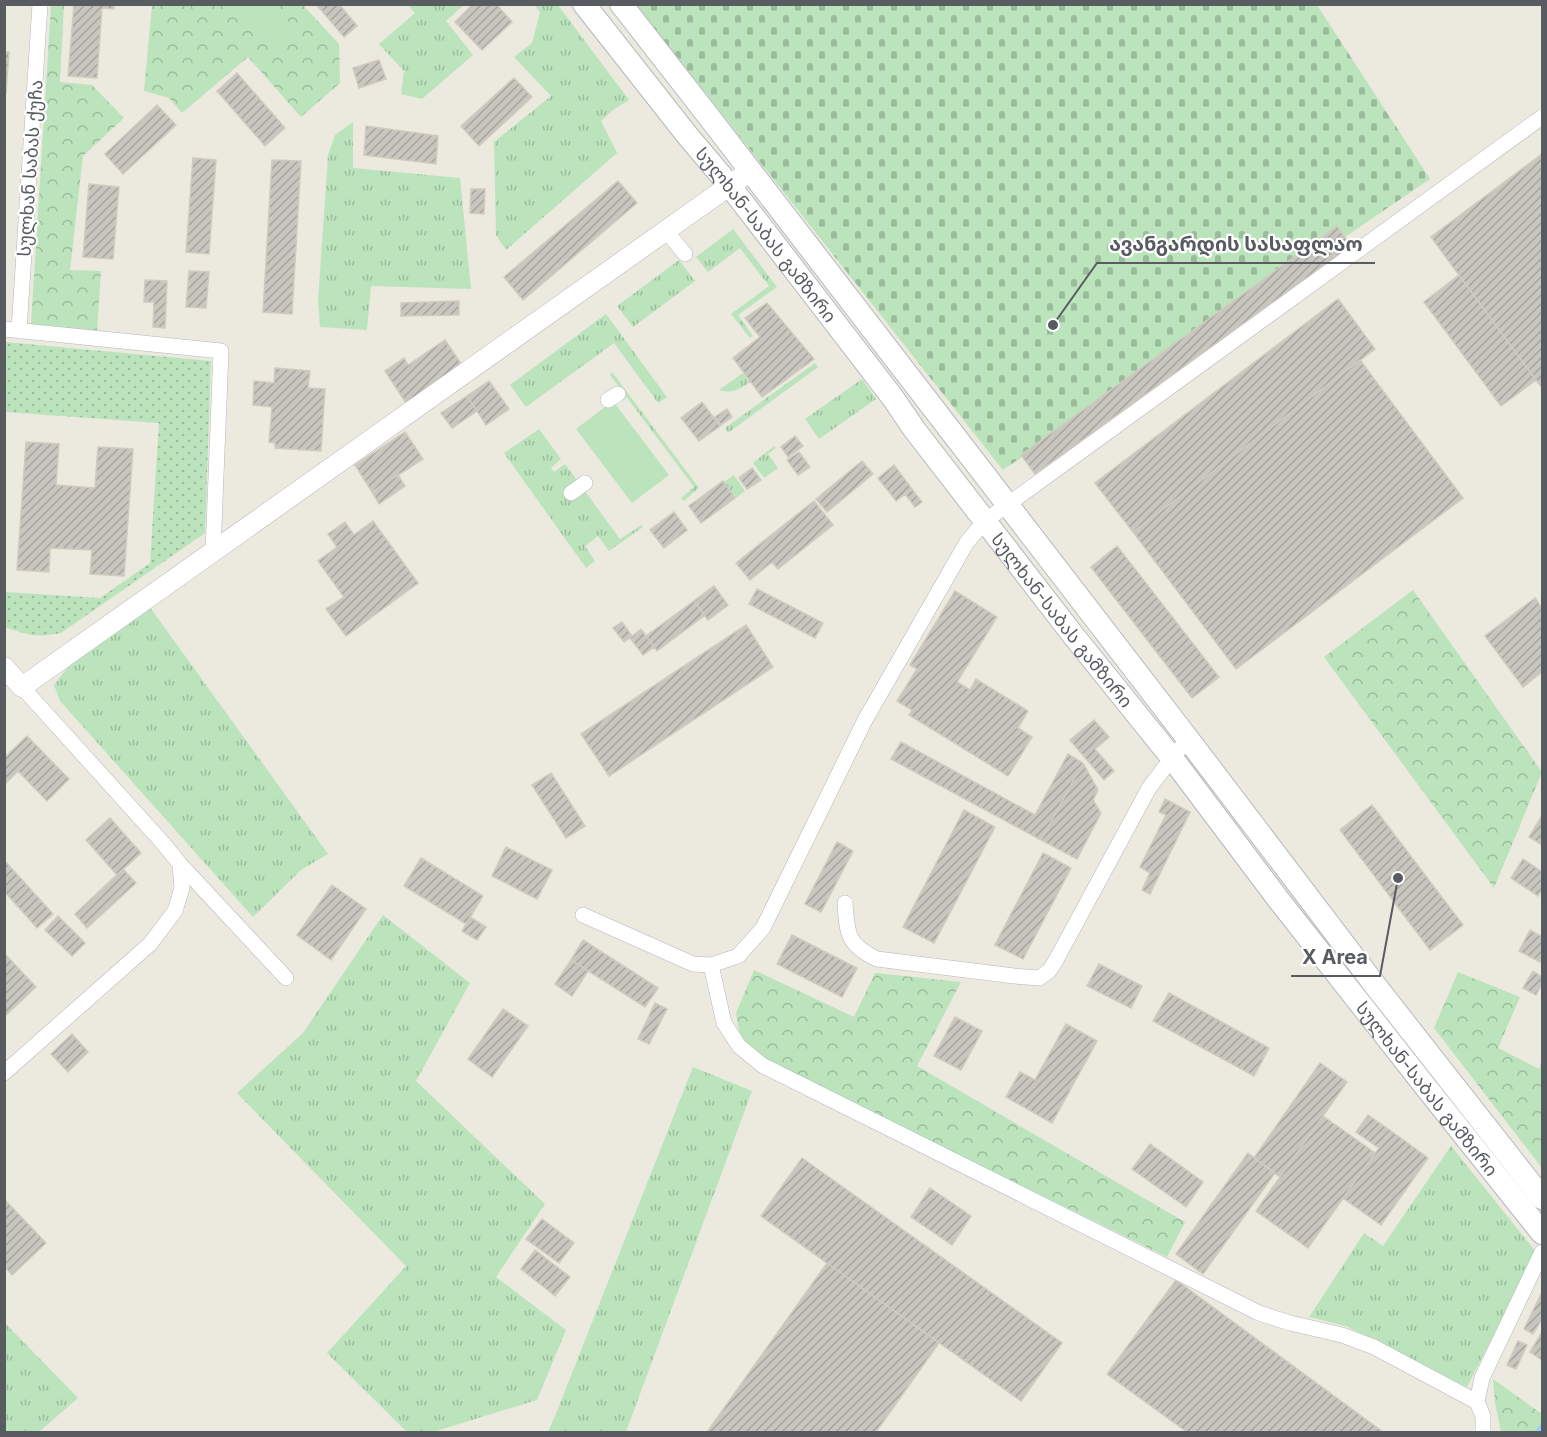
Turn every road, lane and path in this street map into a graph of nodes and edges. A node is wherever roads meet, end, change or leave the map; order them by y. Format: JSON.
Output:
{"nodes":[{"id":1,"x":40,"y":4,"type":"edge"},
{"id":2,"x":584,"y":4,"type":"edge"},
{"id":3,"x":621,"y":4,"type":"edge"},
{"id":4,"x":1542,"y":117,"type":"edge"},
{"id":5,"x":750,"y":171,"type":"junction"},
{"id":6,"x":730,"y":186,"type":"junction"},
{"id":7,"x":666,"y":231,"type":"junction"},
{"id":8,"x":685,"y":254,"type":"dead end"},
{"id":9,"x":12,"y":330,"type":"edge"},
{"id":10,"x":585,"y":483,"type":"dead end"},
{"id":11,"x":571,"y":493,"type":"dead end"},
{"id":12,"x":1007,"y":504,"type":"junction"},
{"id":13,"x":985,"y":521,"type":"junction"},
{"id":14,"x":213,"y":552,"type":"junction"},
{"id":15,"x":4,"y":667,"type":"edge"},
{"id":16,"x":22,"y":687,"type":"junction"},
{"id":17,"x":1188,"y":739,"type":"junction"},
{"id":18,"x":1172,"y":758,"type":"junction"},
{"id":19,"x":180,"y":864,"type":"junction"},
{"id":20,"x":845,"y":903,"type":"dead end"},
{"id":21,"x":583,"y":915,"type":"dead end"},
{"id":22,"x":711,"y":965,"type":"junction"},
{"id":23,"x":286,"y":978,"type":"dead end"},
{"id":24,"x":4,"y":1073,"type":"edge"},
{"id":25,"x":1542,"y":1198,"type":"edge"},
{"id":26,"x":1542,"y":1233,"type":"edge"},
{"id":27,"x":1542,"y":1252,"type":"edge"},
{"id":28,"x":1477,"y":1402,"type":"junction"},
{"id":29,"x":1483,"y":1432,"type":"edge"}],
"edges":[{"from":1,"to":9,"type":"street","name":"სულხან საბას ქუჩა"},
{"from":2,"to":6,"type":"main road","name":"სულხან-საბას გამზირი"},
{"from":3,"to":5,"type":"main road","name":"სულხან-საბას გამზირი"},
{"from":4,"to":12,"type":"street"},
{"from":5,"to":6,"type":"street"},
{"from":5,"to":12,"type":"main road","name":"სულხან-საბას გამზირი"},
{"from":6,"to":7,"type":"street"},
{"from":6,"to":13,"type":"main road","name":"სულხან-საბას გამზირი"},
{"from":7,"to":8,"type":"street"},
{"from":7,"to":14,"type":"street"},
{"from":9,"to":14,"type":"street","name":"სულხან საბას ქუჩა"},
{"from":10,"to":11,"type":"street"},
{"from":12,"to":13,"type":"street"},
{"from":12,"to":17,"type":"main road","name":"სულხან-საბას გამზირი"},
{"from":13,"to":18,"type":"main road","name":"სულხან-საბას გამზირი"},
{"from":13,"to":22,"type":"street"},
{"from":14,"to":16,"type":"street"},
{"from":15,"to":16,"type":"street"},
{"from":16,"to":19,"type":"street"},
{"from":17,"to":18,"type":"street"},
{"from":17,"to":25,"type":"main road","name":"სულხან-საბას გამზირი"},
{"from":18,"to":20,"type":"street"},
{"from":18,"to":26,"type":"main road","name":"სულხან-საბას გამზირი"},
{"from":19,"to":23,"type":"street"},
{"from":19,"to":24,"type":"street"},
{"from":21,"to":22,"type":"street"},
{"from":22,"to":28,"type":"street"},
{"from":27,"to":28,"type":"street"},
{"from":28,"to":29,"type":"street"}]}
